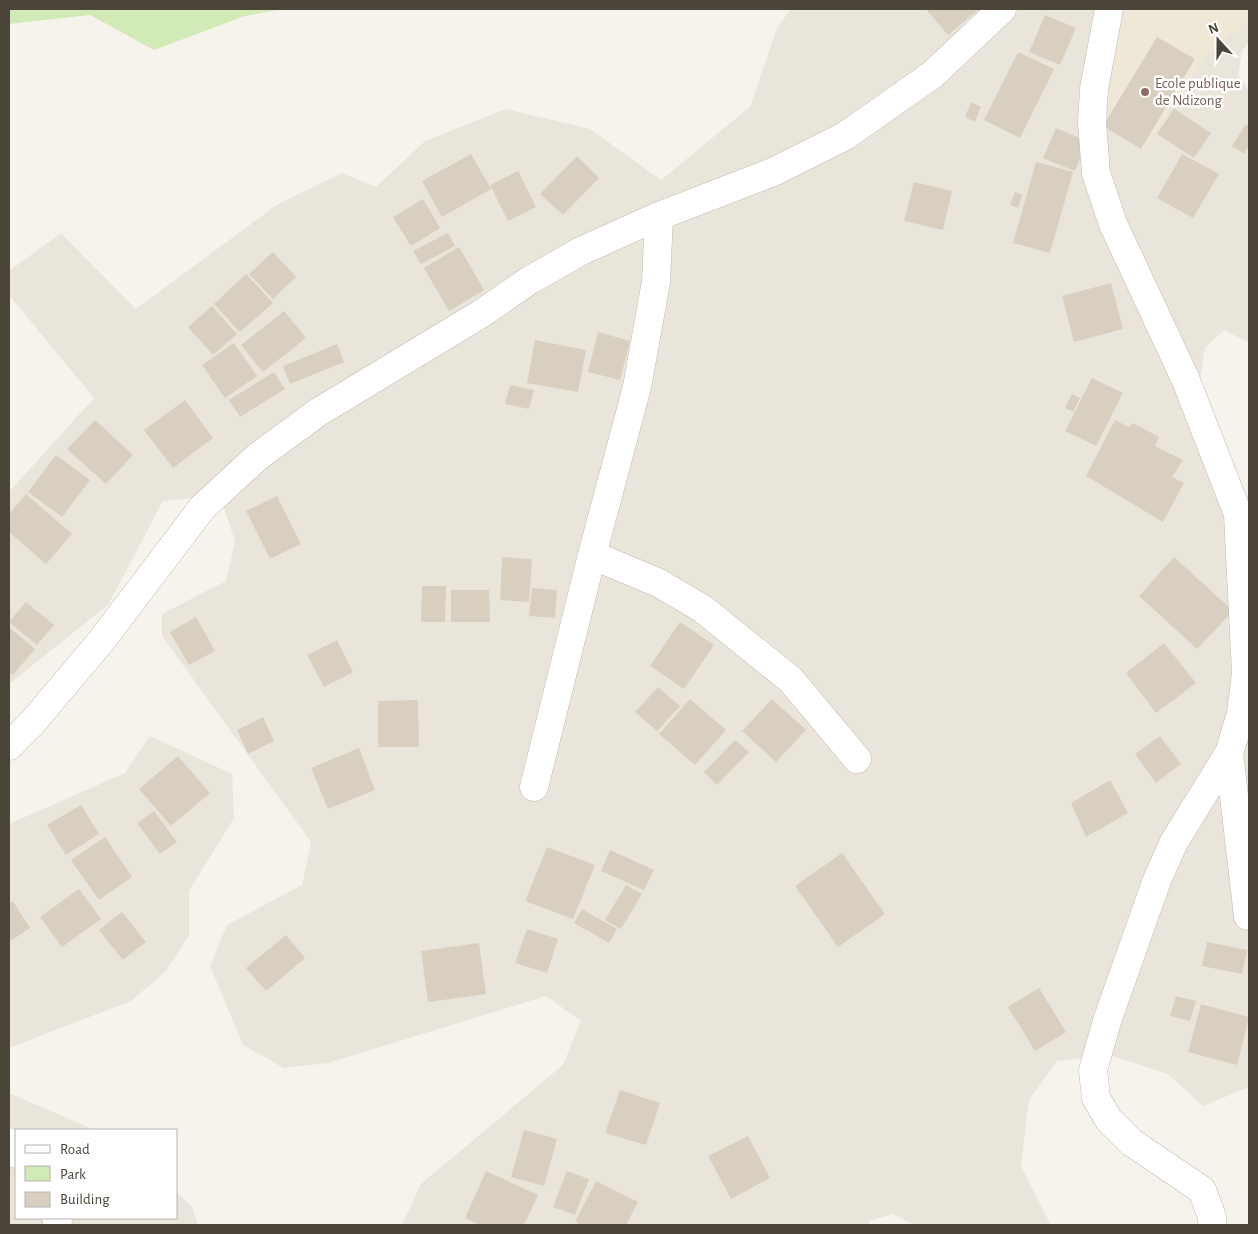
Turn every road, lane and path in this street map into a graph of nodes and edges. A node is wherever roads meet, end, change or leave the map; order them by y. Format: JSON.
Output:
{"nodes":[{"id":1,"x":1002,"y":9,"type":"edge"},
{"id":2,"x":1109,"y":9,"type":"edge"},
{"id":3,"x":659,"y":216,"type":"junction"},
{"id":4,"x":1244,"y":518,"type":"edge"},
{"id":5,"x":592,"y":555,"type":"junction"},
{"id":6,"x":9,"y":746,"type":"edge"},
{"id":7,"x":1230,"y":753,"type":"junction"},
{"id":8,"x":857,"y":759,"type":"dead end"},
{"id":9,"x":534,"y":787,"type":"dead end"},
{"id":10,"x":1248,"y":916,"type":"dead end"},
{"id":11,"x":1212,"y":1225,"type":"edge"}],
"edges":[{"from":1,"to":3,"type":"street"},
{"from":2,"to":4,"type":"street"},
{"from":3,"to":5,"type":"street"},
{"from":3,"to":6,"type":"street"},
{"from":4,"to":7,"type":"street"},
{"from":5,"to":8,"type":"street"},
{"from":5,"to":9,"type":"street"},
{"from":7,"to":10,"type":"street"},
{"from":7,"to":11,"type":"street"}]}
